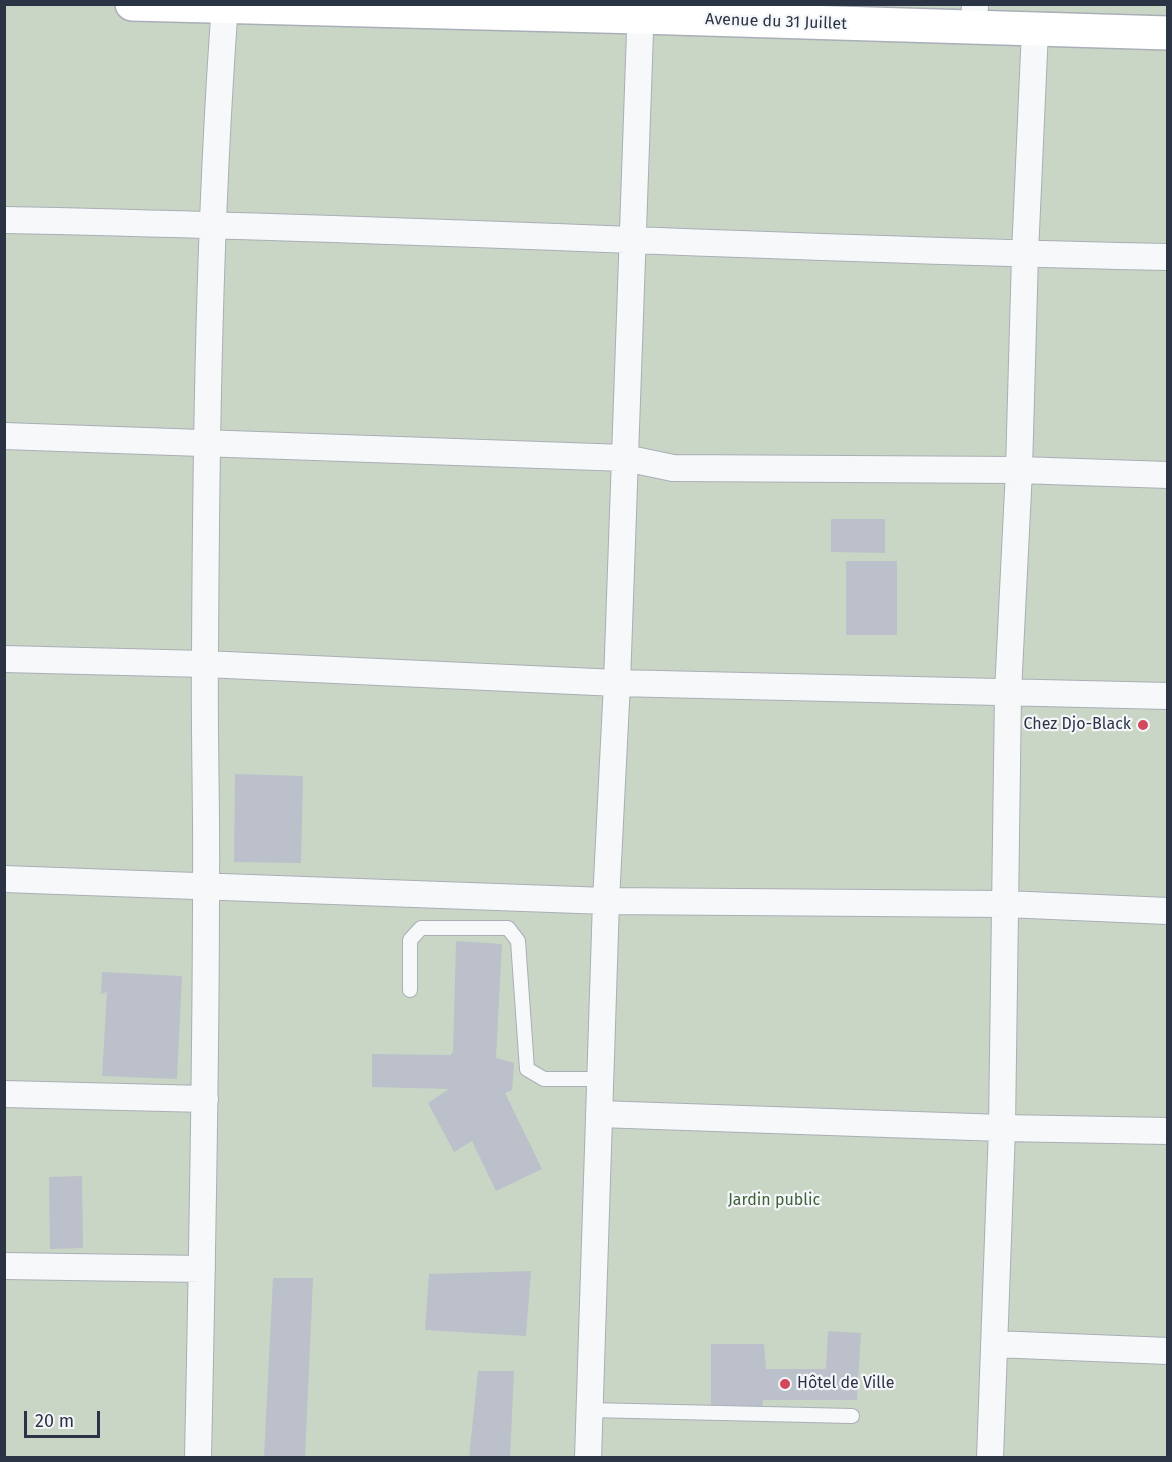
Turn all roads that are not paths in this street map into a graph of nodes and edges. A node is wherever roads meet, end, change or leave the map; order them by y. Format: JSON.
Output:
{"nodes":[{"id":1,"x":132,"y":4,"type":"edge"},
{"id":2,"x":225,"y":6,"type":"edge"},
{"id":3,"x":640,"y":11,"type":"edge"},
{"id":4,"x":839,"y":14,"type":"edge"},
{"id":5,"x":975,"y":16,"type":"edge"},
{"id":6,"x":1035,"y":30,"type":"junction"},
{"id":7,"x":1167,"y":33,"type":"edge"},
{"id":8,"x":4,"y":220,"type":"edge"},
{"id":9,"x":212,"y":224,"type":"junction"},
{"id":10,"x":632,"y":241,"type":"junction"},
{"id":11,"x":1025,"y":254,"type":"junction"},
{"id":12,"x":1167,"y":257,"type":"edge"},
{"id":13,"x":4,"y":436,"type":"edge"},
{"id":14,"x":207,"y":443,"type":"junction"},
{"id":15,"x":625,"y":458,"type":"junction"},
{"id":16,"x":1019,"y":470,"type":"junction"},
{"id":17,"x":1167,"y":475,"type":"edge"},
{"id":18,"x":4,"y":659,"type":"edge"},
{"id":19,"x":205,"y":664,"type":"junction"},
{"id":20,"x":617,"y":683,"type":"junction"},
{"id":21,"x":1008,"y":692,"type":"junction"},
{"id":22,"x":1167,"y":696,"type":"edge"},
{"id":23,"x":4,"y":879,"type":"edge"},
{"id":24,"x":206,"y":886,"type":"junction"},
{"id":25,"x":606,"y":901,"type":"junction"},
{"id":26,"x":1005,"y":904,"type":"junction"},
{"id":27,"x":1167,"y":911,"type":"edge"},
{"id":28,"x":410,"y":990,"type":"dead end"},
{"id":29,"x":600,"y":1079,"type":"junction"},
{"id":30,"x":4,"y":1094,"type":"edge"},
{"id":31,"x":205,"y":1099,"type":"junction"},
{"id":32,"x":599,"y":1114,"type":"junction"},
{"id":33,"x":1002,"y":1128,"type":"junction"},
{"id":34,"x":1167,"y":1131,"type":"edge"},
{"id":35,"x":4,"y":1266,"type":"edge"},
{"id":36,"x":202,"y":1269,"type":"junction"},
{"id":37,"x":994,"y":1344,"type":"junction"},
{"id":38,"x":1167,"y":1351,"type":"edge"},
{"id":39,"x":589,"y":1410,"type":"junction"},
{"id":40,"x":852,"y":1416,"type":"dead end"},
{"id":41,"x":198,"y":1458,"type":"edge"},
{"id":42,"x":588,"y":1458,"type":"edge"},
{"id":43,"x":990,"y":1458,"type":"edge"}],
"edges":[{"from":1,"to":2,"type":"street","name":"Avenue du 31 Juillet"},
{"from":2,"to":3,"type":"street","name":"Avenue du 31 Juillet"},
{"from":2,"to":9,"type":"street"},
{"from":3,"to":4,"type":"street","name":"Avenue du 31 Juillet"},
{"from":3,"to":10,"type":"street"},
{"from":4,"to":5,"type":"street","name":"Avenue du 31 Juillet"},
{"from":5,"to":6,"type":"street","name":"Avenue du 31 Juillet"},
{"from":6,"to":7,"type":"street","name":"Avenue du 31 Juillet"},
{"from":6,"to":11,"type":"street"},
{"from":8,"to":9,"type":"street"},
{"from":9,"to":10,"type":"street"},
{"from":9,"to":14,"type":"street"},
{"from":10,"to":11,"type":"street"},
{"from":10,"to":15,"type":"street"},
{"from":11,"to":12,"type":"street"},
{"from":11,"to":16,"type":"street"},
{"from":13,"to":14,"type":"street"},
{"from":14,"to":15,"type":"street"},
{"from":14,"to":19,"type":"street"},
{"from":15,"to":16,"type":"street"},
{"from":15,"to":20,"type":"street"},
{"from":16,"to":17,"type":"street"},
{"from":16,"to":21,"type":"street"},
{"from":18,"to":19,"type":"street"},
{"from":19,"to":20,"type":"street"},
{"from":19,"to":24,"type":"street"},
{"from":20,"to":21,"type":"street"},
{"from":20,"to":25,"type":"street"},
{"from":21,"to":22,"type":"street"},
{"from":21,"to":26,"type":"street"},
{"from":23,"to":24,"type":"street"},
{"from":24,"to":25,"type":"street"},
{"from":24,"to":31,"type":"street"},
{"from":25,"to":26,"type":"street"},
{"from":25,"to":29,"type":"street"},
{"from":26,"to":27,"type":"street"},
{"from":26,"to":33,"type":"street"},
{"from":28,"to":29,"type":"lane"},
{"from":29,"to":32,"type":"street"},
{"from":30,"to":31,"type":"street"},
{"from":31,"to":36,"type":"street"},
{"from":32,"to":33,"type":"street"},
{"from":32,"to":39,"type":"street"},
{"from":33,"to":34,"type":"street"},
{"from":33,"to":37,"type":"street"},
{"from":35,"to":36,"type":"street"},
{"from":36,"to":41,"type":"street"},
{"from":37,"to":38,"type":"street"},
{"from":37,"to":43,"type":"street"},
{"from":39,"to":40,"type":"lane"},
{"from":39,"to":42,"type":"street"}]}
